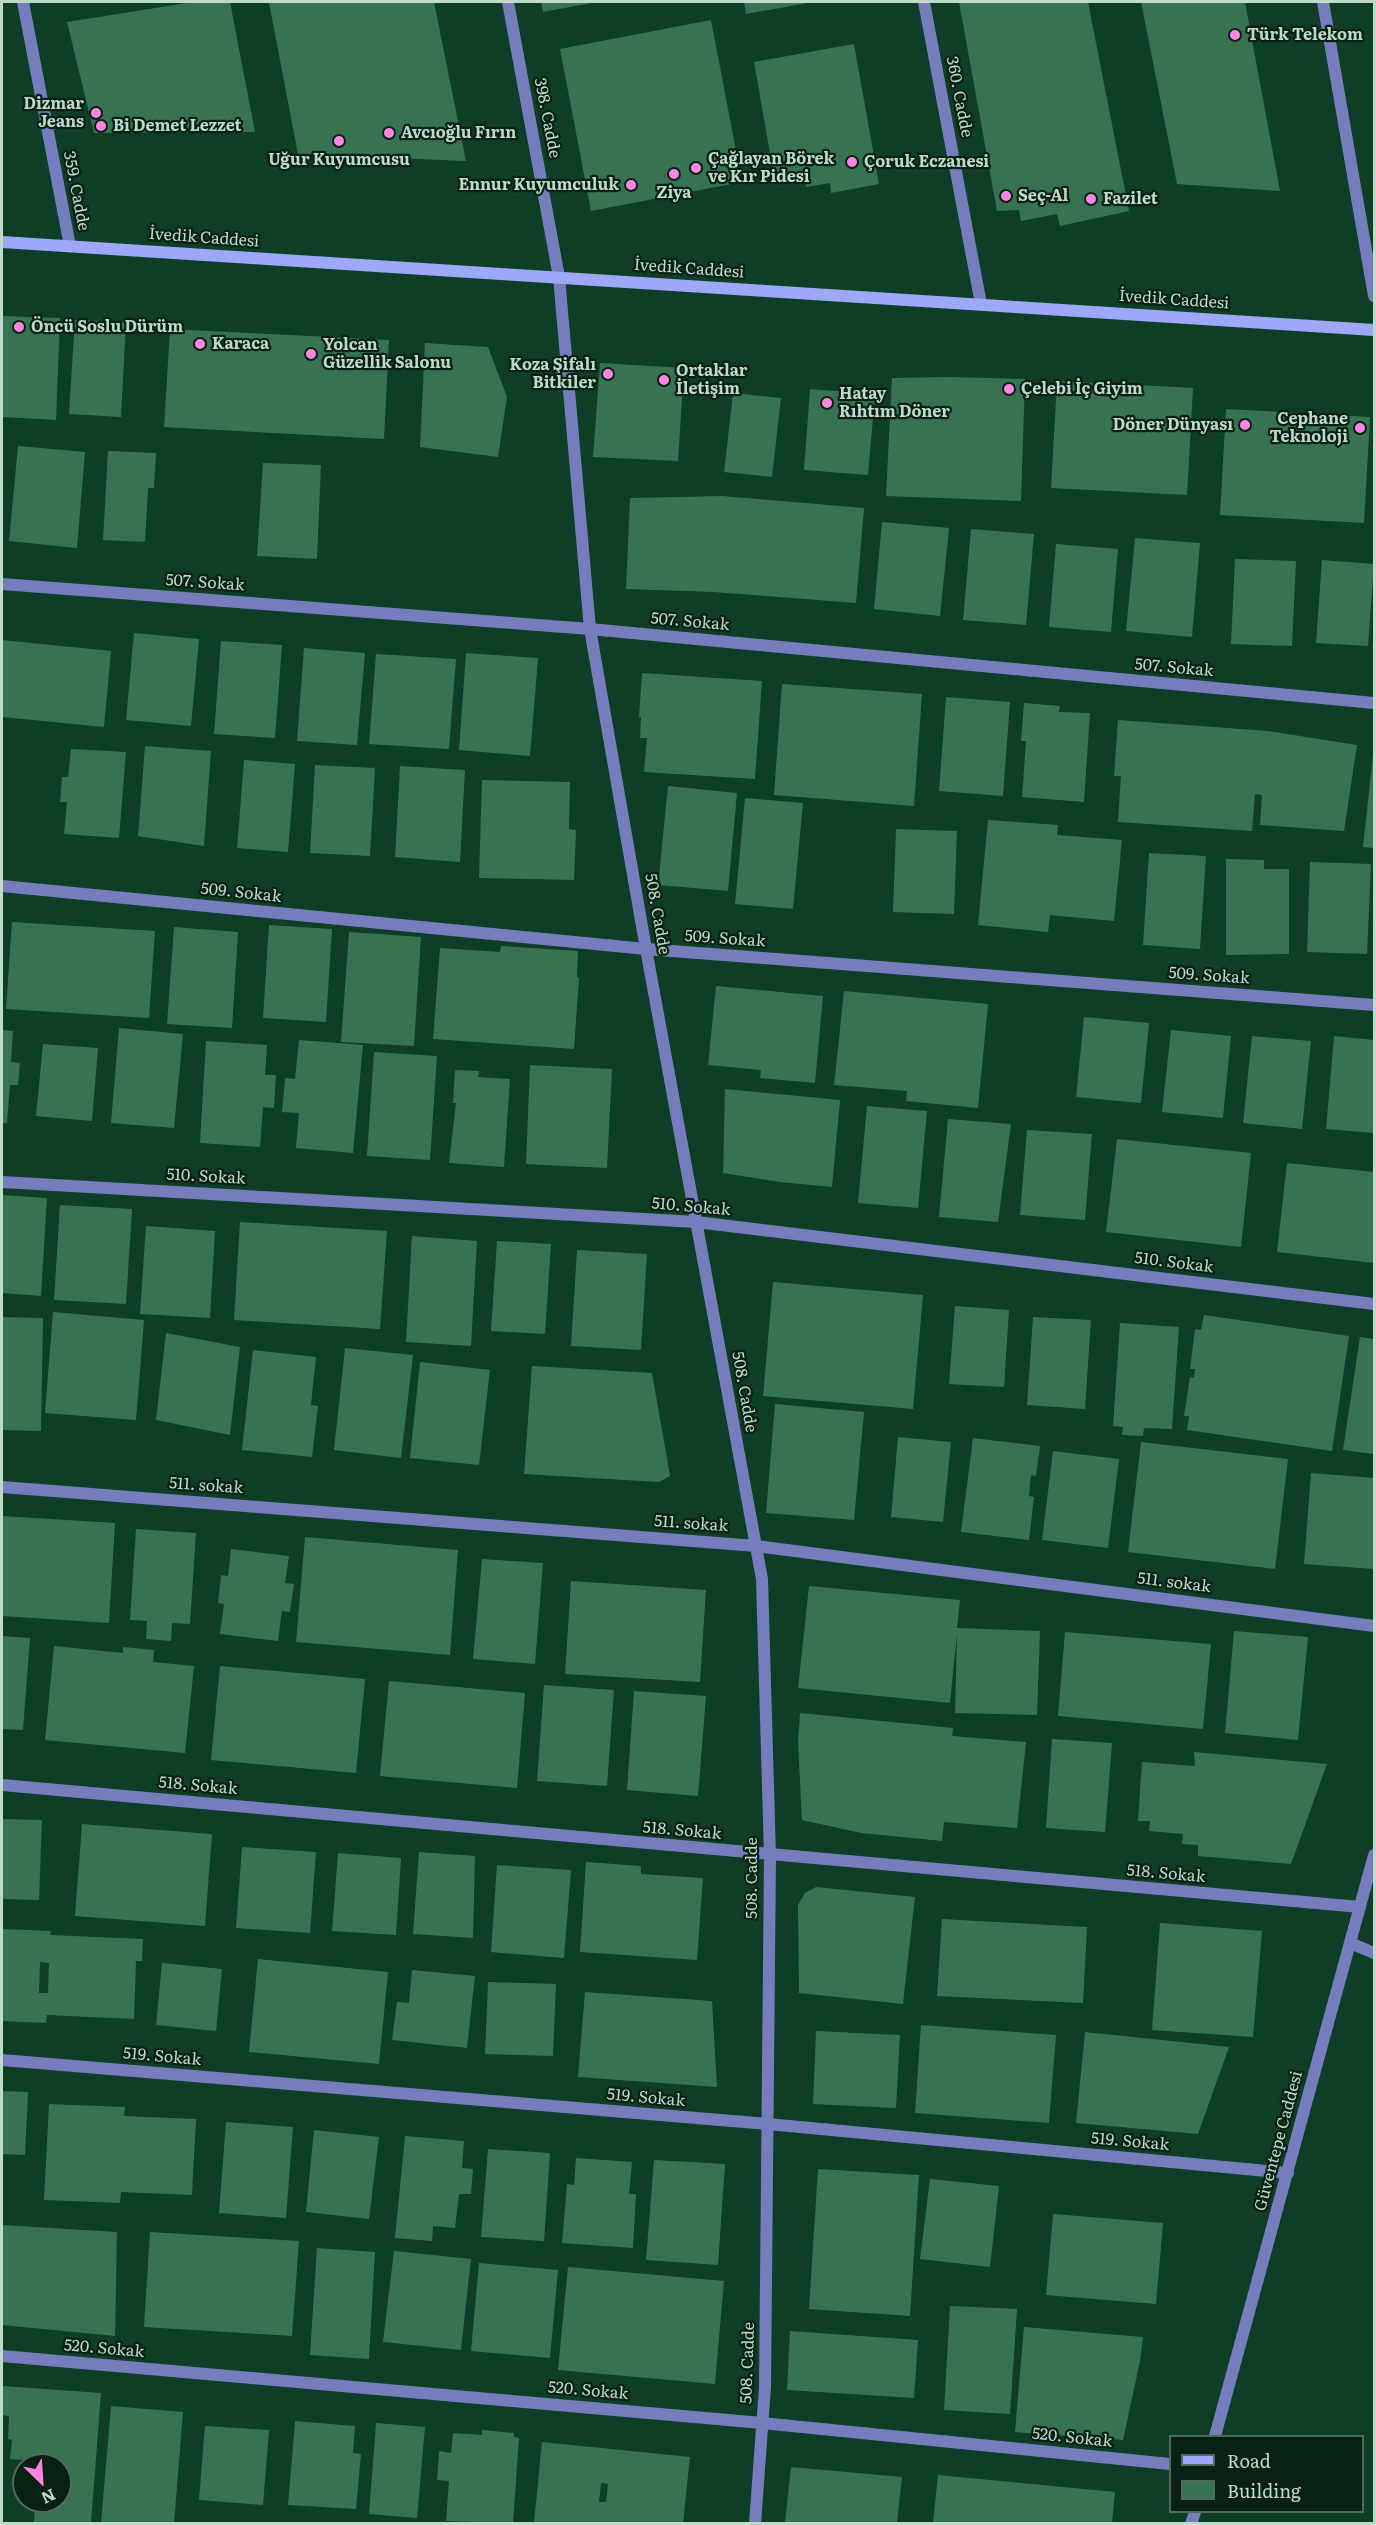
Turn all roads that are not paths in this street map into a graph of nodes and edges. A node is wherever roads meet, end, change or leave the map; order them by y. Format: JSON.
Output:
{"nodes":[{"id":1,"x":23,"y":2,"type":"edge"},
{"id":2,"x":508,"y":2,"type":"edge"},
{"id":3,"x":924,"y":2,"type":"edge"},
{"id":4,"x":1323,"y":2,"type":"edge"},
{"id":5,"x":2,"y":242,"type":"edge"},
{"id":6,"x":70,"y":246,"type":"junction"},
{"id":7,"x":559,"y":277,"type":"junction"},
{"id":8,"x":1374,"y":296,"type":"edge"},
{"id":9,"x":981,"y":304,"type":"junction"},
{"id":10,"x":1374,"y":330,"type":"edge"},
{"id":11,"x":2,"y":584,"type":"edge"},
{"id":12,"x":590,"y":629,"type":"junction"},
{"id":13,"x":1374,"y":703,"type":"edge"},
{"id":14,"x":2,"y":886,"type":"edge"},
{"id":15,"x":646,"y":949,"type":"junction"},
{"id":16,"x":1374,"y":1005,"type":"edge"},
{"id":17,"x":2,"y":1182,"type":"edge"},
{"id":18,"x":696,"y":1222,"type":"junction"},
{"id":19,"x":1374,"y":1304,"type":"edge"},
{"id":20,"x":2,"y":1487,"type":"edge"},
{"id":21,"x":756,"y":1546,"type":"junction"},
{"id":22,"x":1374,"y":1626,"type":"edge"},
{"id":23,"x":2,"y":1785,"type":"edge"},
{"id":24,"x":1374,"y":1855,"type":"edge"},
{"id":25,"x":770,"y":1856,"type":"junction"},
{"id":26,"x":1360,"y":1907,"type":"junction"},
{"id":27,"x":1350,"y":1943,"type":"junction"},
{"id":28,"x":1374,"y":1953,"type":"edge"},
{"id":29,"x":2,"y":2060,"type":"edge"},
{"id":30,"x":768,"y":2124,"type":"junction"},
{"id":31,"x":1288,"y":2173,"type":"junction"},
{"id":32,"x":2,"y":2356,"type":"edge"},
{"id":33,"x":762,"y":2423,"type":"junction"},
{"id":34,"x":1215,"y":2435,"type":"edge"},
{"id":35,"x":1169,"y":2464,"type":"edge"},
{"id":36,"x":755,"y":2523,"type":"edge"}],
"edges":[{"from":1,"to":6,"type":"street","name":"359. Cadde"},
{"from":2,"to":7,"type":"street","name":"398. Cadde"},
{"from":3,"to":9,"type":"street","name":"360. Cadde"},
{"from":4,"to":8,"type":"street"},
{"from":5,"to":6,"type":"main road","name":"İvedik Caddesi"},
{"from":6,"to":7,"type":"main road","name":"İvedik Caddesi"},
{"from":7,"to":9,"type":"main road","name":"İvedik Caddesi"},
{"from":7,"to":12,"type":"street","name":"508. Cadde"},
{"from":9,"to":10,"type":"main road","name":"İvedik Caddesi"},
{"from":11,"to":12,"type":"street","name":"507. Sokak"},
{"from":12,"to":13,"type":"street","name":"507. Sokak"},
{"from":12,"to":15,"type":"street","name":"508. Cadde"},
{"from":14,"to":15,"type":"street","name":"509. Sokak"},
{"from":15,"to":16,"type":"street","name":"509. Sokak"},
{"from":15,"to":18,"type":"street","name":"508. Cadde"},
{"from":17,"to":18,"type":"street","name":"510. Sokak"},
{"from":18,"to":19,"type":"street","name":"510. Sokak"},
{"from":18,"to":21,"type":"street","name":"508. Cadde"},
{"from":20,"to":21,"type":"street","name":"511. sokak"},
{"from":21,"to":22,"type":"street","name":"511. sokak"},
{"from":21,"to":25,"type":"street","name":"508. Cadde"},
{"from":23,"to":25,"type":"street","name":"518. Sokak"},
{"from":24,"to":26,"type":"street","name":"Güventepe Caddesi"},
{"from":25,"to":26,"type":"street","name":"518. Sokak"},
{"from":25,"to":30,"type":"street","name":"508. Cadde"},
{"from":26,"to":27,"type":"street","name":"Güventepe Caddesi"},
{"from":27,"to":28,"type":"street"},
{"from":27,"to":31,"type":"street","name":"Güventepe Caddesi"},
{"from":29,"to":30,"type":"street","name":"519. Sokak"},
{"from":30,"to":31,"type":"street","name":"519. Sokak"},
{"from":30,"to":33,"type":"street","name":"508. Cadde"},
{"from":31,"to":34,"type":"street","name":"Güventepe Caddesi"},
{"from":32,"to":33,"type":"street","name":"520. Sokak"},
{"from":33,"to":35,"type":"street","name":"520. Sokak"},
{"from":33,"to":36,"type":"street","name":"508. Cadde"}]}
